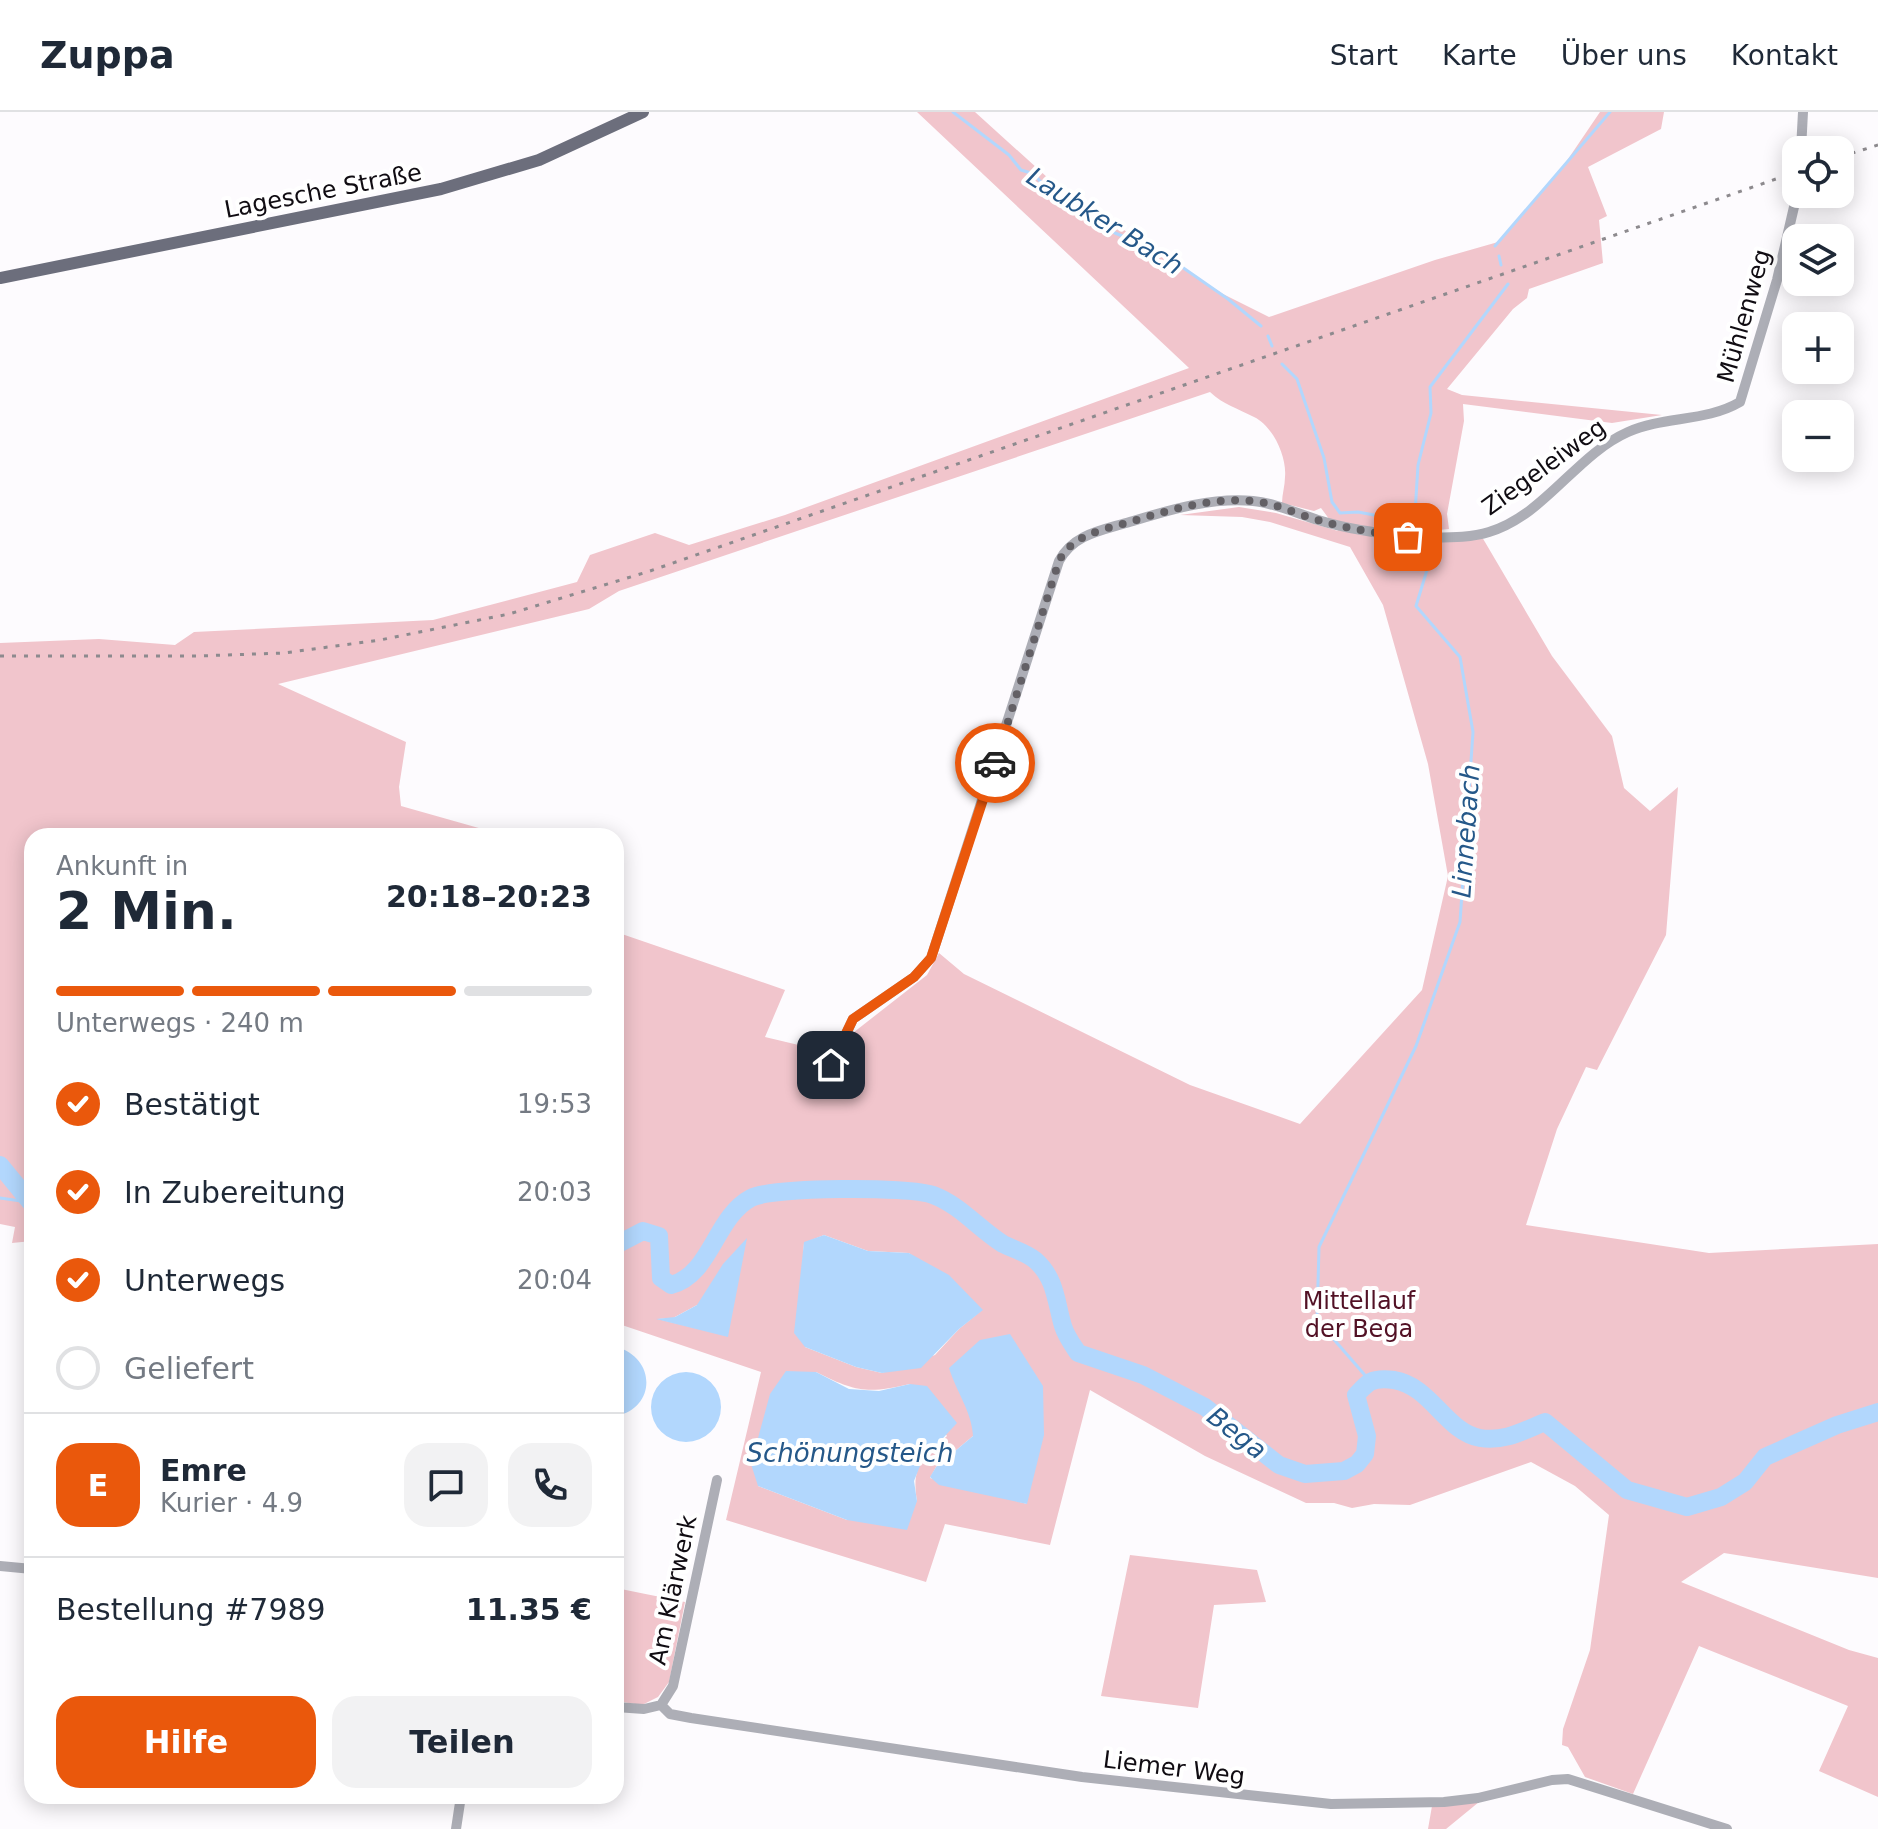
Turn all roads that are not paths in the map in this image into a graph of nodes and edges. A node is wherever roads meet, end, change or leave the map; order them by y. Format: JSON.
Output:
{"nodes":[{"id":1,"x":643,"y":112,"type":"edge"},
{"id":2,"x":1803,"y":112,"type":"edge"},
{"id":3,"x":1802,"y":136,"type":"edge"},
{"id":4,"x":1794,"y":208,"type":"edge"},
{"id":5,"x":0,"y":278,"type":"edge"},
{"id":6,"x":1740,"y":402,"type":"joint"},
{"id":7,"x":831,"y":1065,"type":"dead end"},
{"id":8,"x":717,"y":1480,"type":"dead end"},
{"id":9,"x":0,"y":1566,"type":"edge"},
{"id":10,"x":24,"y":1568,"type":"edge"},
{"id":11,"x":661,"y":1705,"type":"junction"},
{"id":12,"x":624,"y":1708,"type":"edge"},
{"id":13,"x":460,"y":1804,"type":"edge"},
{"id":14,"x":456,"y":1829,"type":"edge"},
{"id":15,"x":1727,"y":1829,"type":"edge"}],
"edges":[{"from":1,"to":5,"type":"main road","name":"Lagesche Straße"},
{"from":2,"to":3,"type":"street"},
{"from":4,"to":6,"type":"street","name":"Mühlenweg"},
{"from":6,"to":7,"type":"street","name":"Ziegeleiweg"},
{"from":8,"to":11,"type":"street","name":"Am Klärwerk"},
{"from":9,"to":10,"type":"street"},
{"from":11,"to":12,"type":"street","name":"Liemer Weg"},
{"from":11,"to":15,"type":"street","name":"Liemer Weg"},
{"from":13,"to":14,"type":"street"}]}
